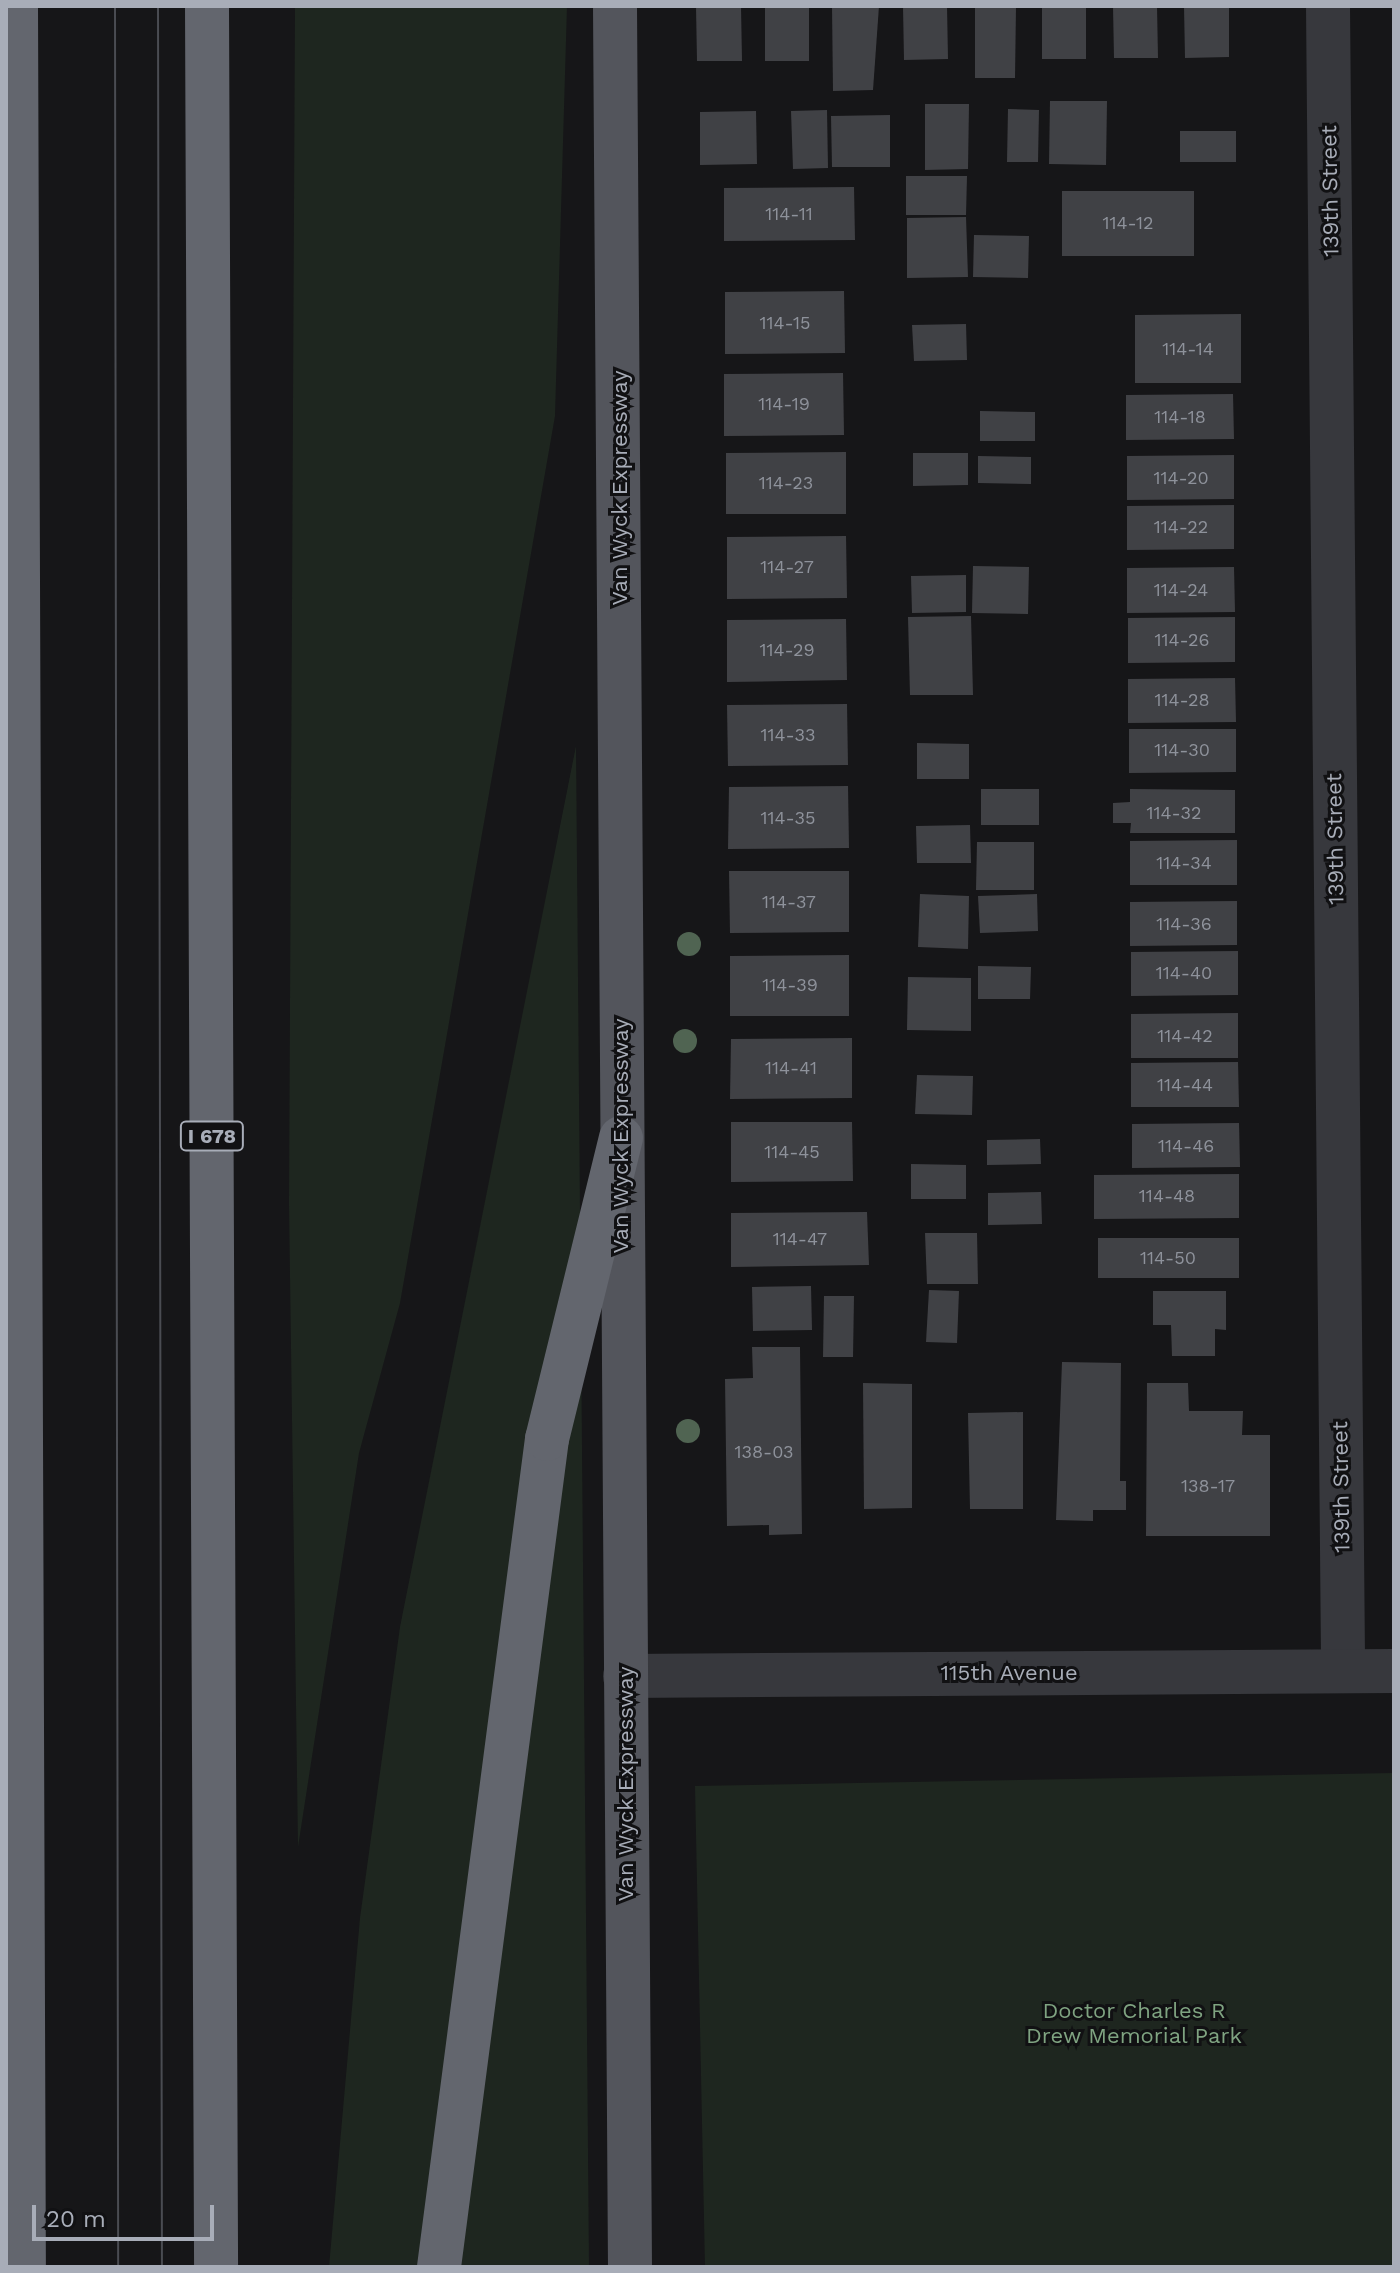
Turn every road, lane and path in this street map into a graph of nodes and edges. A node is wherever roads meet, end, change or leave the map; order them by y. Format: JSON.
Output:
{"nodes":[{"id":1,"x":16,"y":6,"type":"edge"},
{"id":2,"x":207,"y":6,"type":"edge"},
{"id":3,"x":615,"y":6,"type":"edge"},
{"id":4,"x":1328,"y":6,"type":"edge"},
{"id":5,"x":621,"y":1138,"type":"junction"},
{"id":6,"x":1343,"y":1671,"type":"junction"},
{"id":7,"x":1394,"y":1671,"type":"edge"},
{"id":8,"x":625,"y":1676,"type":"junction"},
{"id":9,"x":24,"y":2267,"type":"edge"},
{"id":10,"x":216,"y":2267,"type":"edge"},
{"id":11,"x":439,"y":2267,"type":"edge"},
{"id":12,"x":630,"y":2267,"type":"edge"}],
"edges":[{"from":1,"to":9,"type":"highway"},
{"from":2,"to":10,"type":"highway","number":"I 678"},
{"from":3,"to":5,"type":"main road","name":"Van Wyck Expressway"},
{"from":4,"to":6,"type":"street","name":"139th Street"},
{"from":5,"to":8,"type":"main road","name":"Van Wyck Expressway"},
{"from":5,"to":11,"type":"highway"},
{"from":6,"to":7,"type":"street","name":"115th Avenue"},
{"from":6,"to":8,"type":"street","name":"115th Avenue"},
{"from":8,"to":12,"type":"main road","name":"Van Wyck Expressway"}]}
